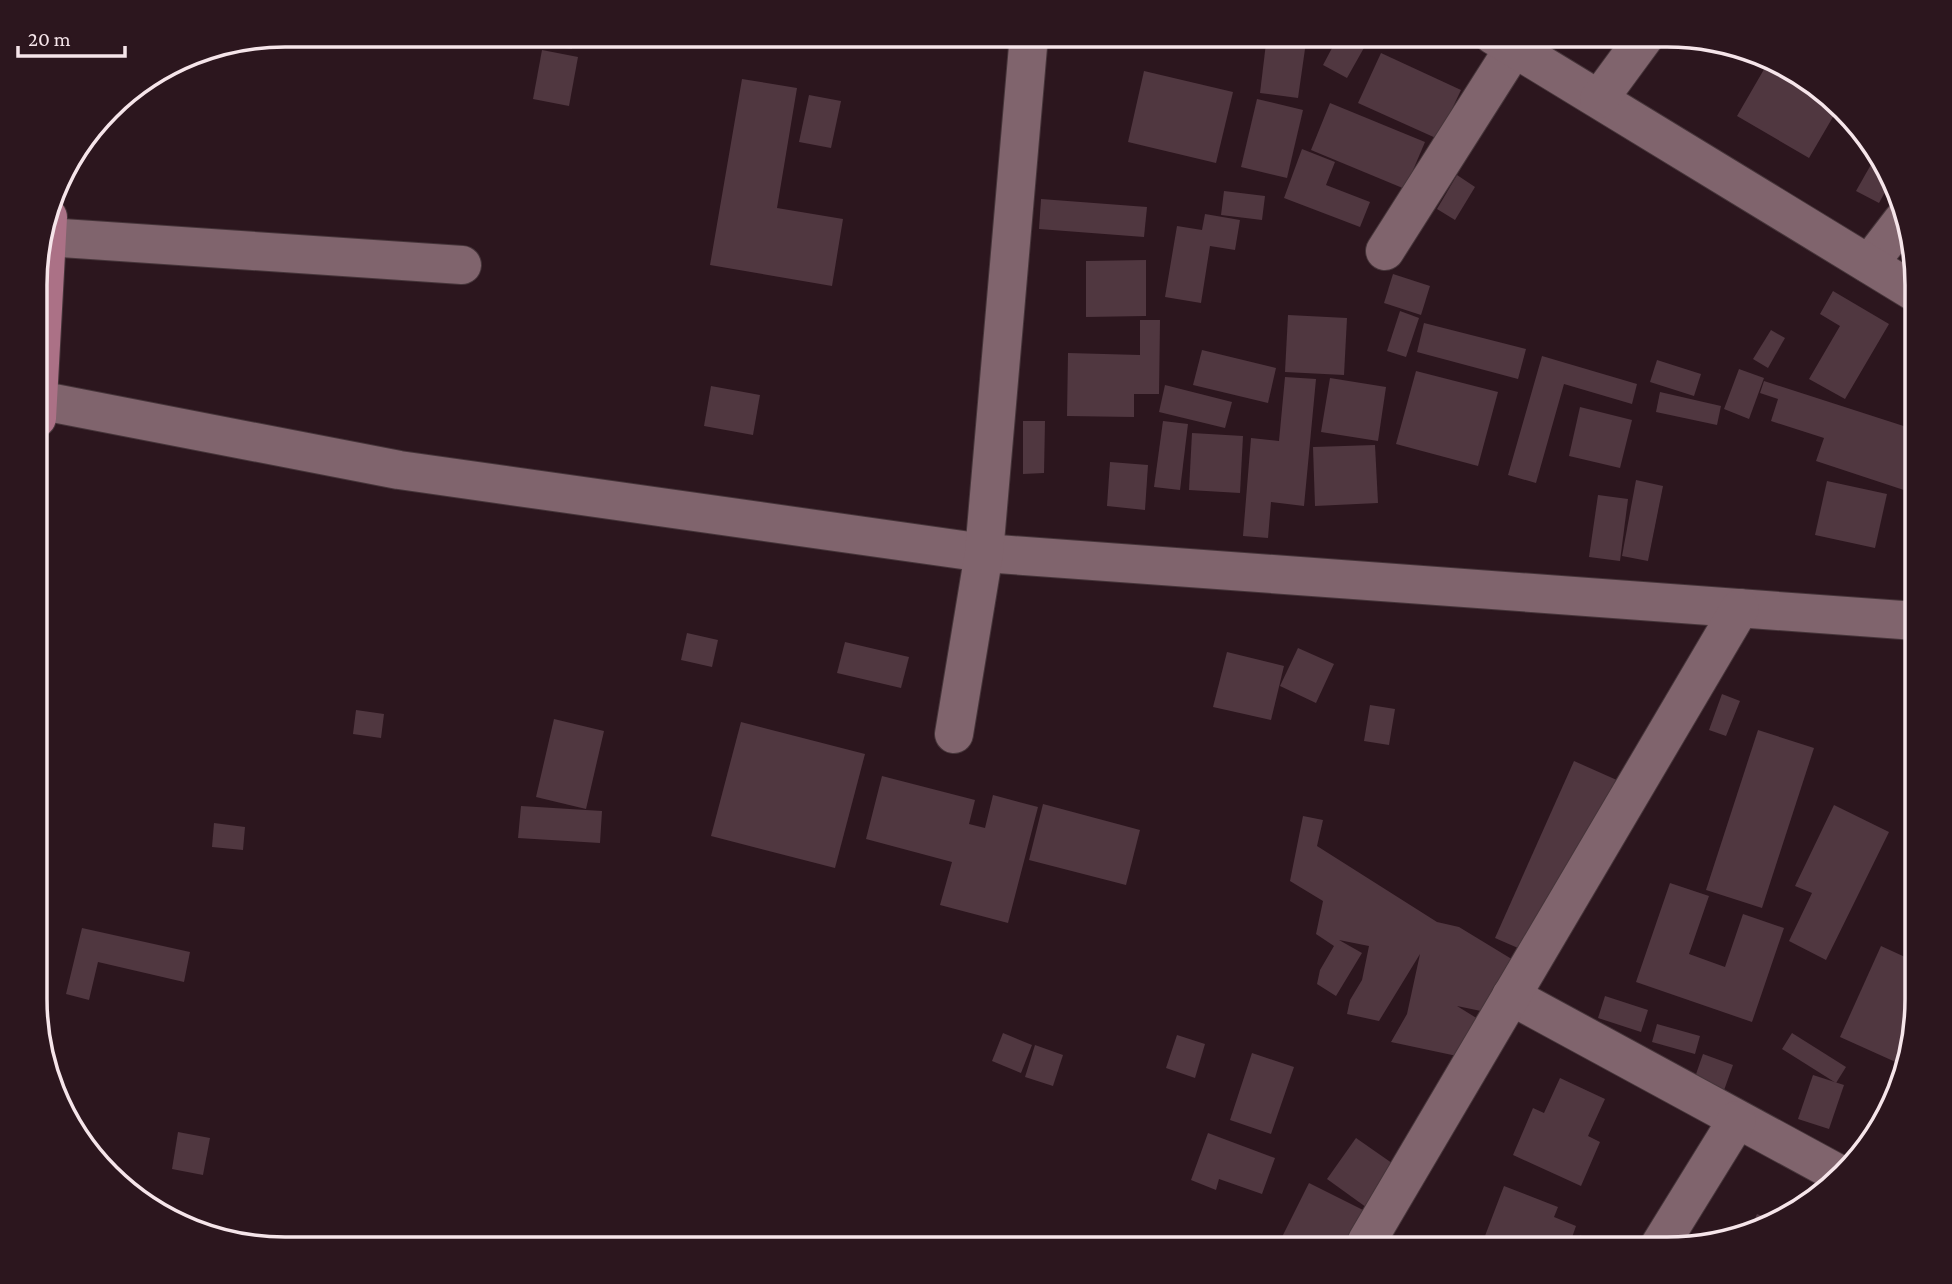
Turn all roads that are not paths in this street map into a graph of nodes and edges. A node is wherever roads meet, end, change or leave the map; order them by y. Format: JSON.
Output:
{"nodes":[{"id":1,"x":1028,"y":47,"type":"edge"},
{"id":2,"x":1500,"y":47,"type":"edge"},
{"id":3,"x":1513,"y":47,"type":"edge"},
{"id":4,"x":1637,"y":47,"type":"edge"},
{"id":5,"x":1599,"y":99,"type":"junction"},
{"id":6,"x":54,"y":228,"type":"edge"},
{"id":7,"x":1897,"y":228,"type":"edge"},
{"id":8,"x":1385,"y":251,"type":"dead end"},
{"id":9,"x":1869,"y":264,"type":"junction"},
{"id":10,"x":462,"y":265,"type":"dead end"},
{"id":11,"x":1904,"y":286,"type":"edge"},
{"id":12,"x":47,"y":388,"type":"edge"},
{"id":13,"x":984,"y":554,"type":"junction"},
{"id":14,"x":1740,"y":608,"type":"junction"},
{"id":15,"x":1904,"y":620,"type":"edge"},
{"id":16,"x":954,"y":734,"type":"dead end"},
{"id":17,"x":1511,"y":996,"type":"junction"},
{"id":18,"x":1738,"y":1120,"type":"junction"},
{"id":19,"x":1832,"y":1170,"type":"edge"},
{"id":20,"x":1370,"y":1236,"type":"edge"},
{"id":21,"x":1665,"y":1236,"type":"edge"}],
"edges":[{"from":1,"to":13,"type":"street"},
{"from":2,"to":8,"type":"street"},
{"from":3,"to":5,"type":"street"},
{"from":4,"to":5,"type":"street"},
{"from":5,"to":9,"type":"street"},
{"from":6,"to":10,"type":"street"},
{"from":7,"to":9,"type":"street"},
{"from":9,"to":11,"type":"street"},
{"from":12,"to":13,"type":"street"},
{"from":13,"to":14,"type":"street"},
{"from":13,"to":16,"type":"street"},
{"from":14,"to":15,"type":"street"},
{"from":14,"to":17,"type":"street"},
{"from":17,"to":18,"type":"street"},
{"from":17,"to":20,"type":"street"},
{"from":18,"to":19,"type":"street"},
{"from":18,"to":21,"type":"street"}]}
